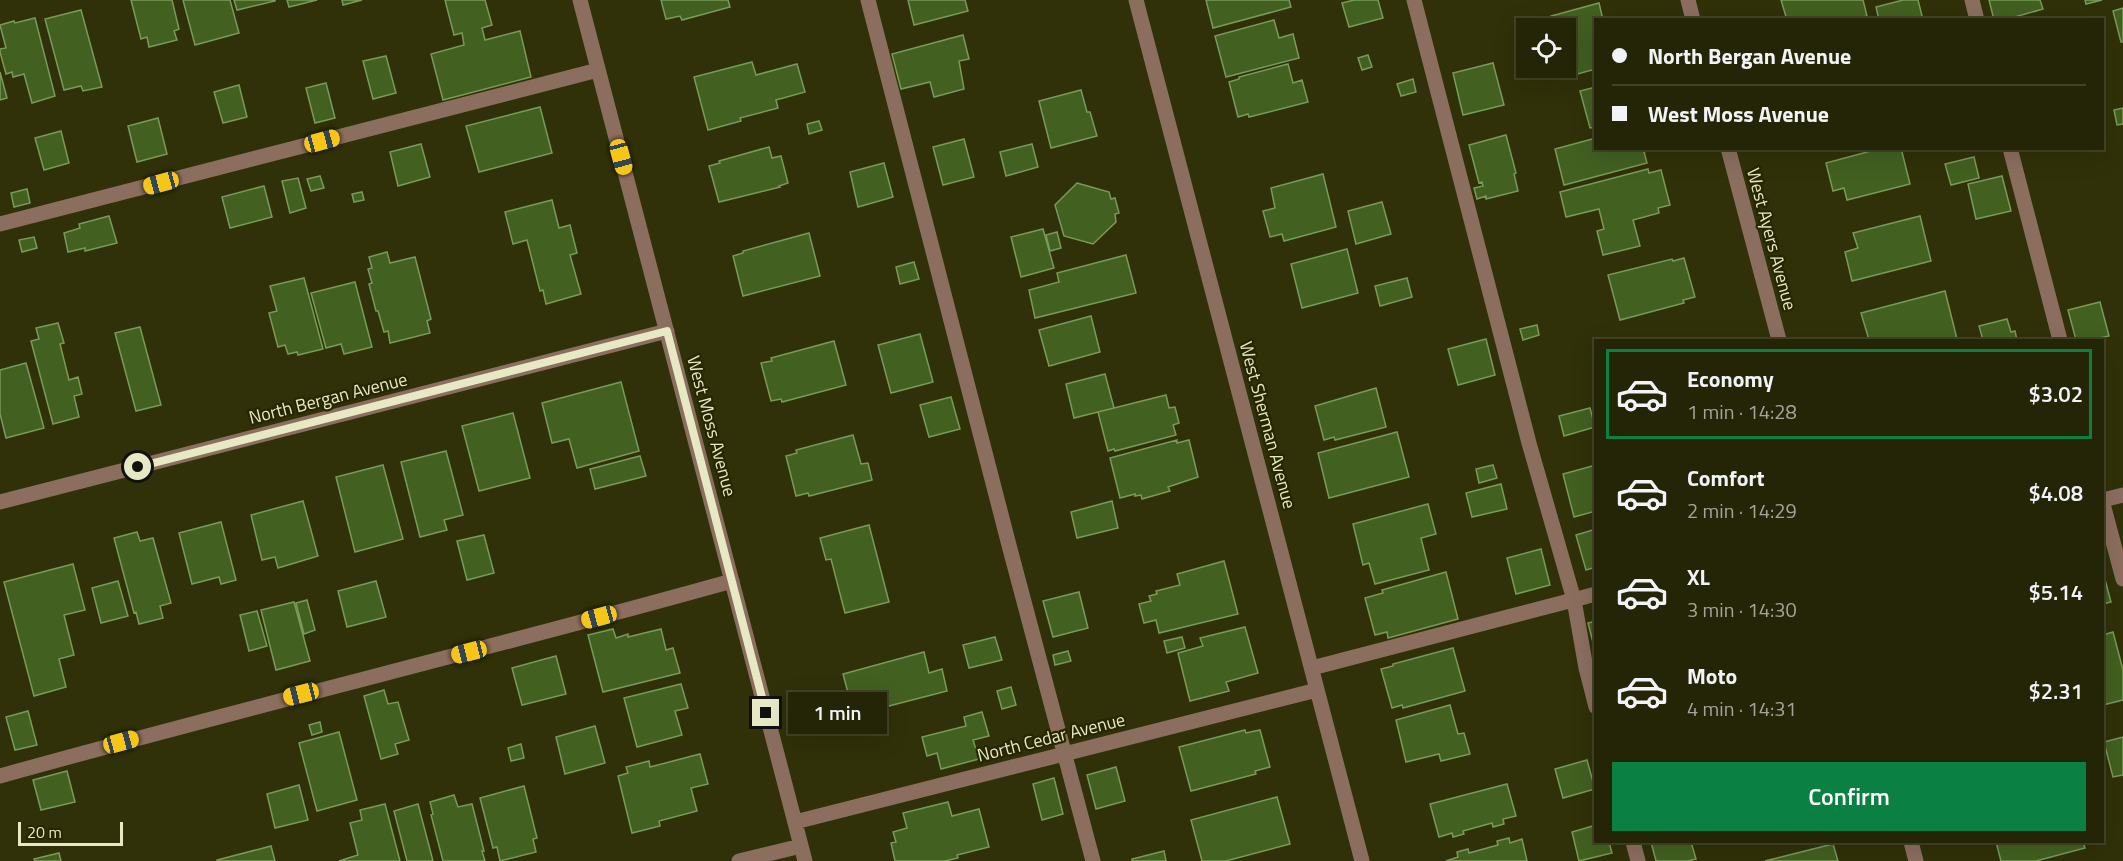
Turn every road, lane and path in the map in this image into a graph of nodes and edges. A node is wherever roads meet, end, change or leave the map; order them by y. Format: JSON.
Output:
{"nodes":[{"id":1,"x":580,"y":0,"type":"edge"},
{"id":2,"x":868,"y":0,"type":"edge"},
{"id":3,"x":1136,"y":0,"type":"edge"},
{"id":4,"x":1414,"y":0,"type":"edge"},
{"id":5,"x":1688,"y":0,"type":"edge"},
{"id":6,"x":1972,"y":0,"type":"edge"},
{"id":7,"x":1692,"y":18,"type":"edge"},
{"id":8,"x":1976,"y":18,"type":"edge"},
{"id":9,"x":598,"y":70,"type":"junction"},
{"id":10,"x":1729,"y":150,"type":"edge"},
{"id":11,"x":2011,"y":150,"type":"edge"},
{"id":12,"x":0,"y":224,"type":"edge"},
{"id":13,"x":667,"y":331,"type":"junction"},
{"id":14,"x":1779,"y":339,"type":"edge"},
{"id":15,"x":2060,"y":339,"type":"edge"},
{"id":16,"x":2123,"y":495,"type":"edge"},
{"id":17,"x":0,"y":502,"type":"edge"},
{"id":18,"x":2104,"y":502,"type":"edge"},
{"id":19,"x":2104,"y":506,"type":"edge"},
{"id":20,"x":2123,"y":579,"type":"edge"},
{"id":21,"x":732,"y":581,"type":"junction"},
{"id":22,"x":1594,"y":595,"type":"edge"},
{"id":23,"x":1574,"y":600,"type":"junction"},
{"id":24,"x":1312,"y":668,"type":"junction"},
{"id":25,"x":1317,"y":690,"type":"junction"},
{"id":26,"x":1594,"y":699,"type":"edge"},
{"id":27,"x":1065,"y":754,"type":"junction"},
{"id":28,"x":0,"y":776,"type":"edge"},
{"id":29,"x":795,"y":822,"type":"junction"},
{"id":30,"x":1633,"y":843,"type":"edge"},
{"id":31,"x":1911,"y":843,"type":"edge"},
{"id":32,"x":801,"y":846,"type":"junction"},
{"id":33,"x":739,"y":861,"type":"edge"},
{"id":34,"x":805,"y":861,"type":"edge"},
{"id":35,"x":1093,"y":861,"type":"edge"},
{"id":36,"x":1362,"y":861,"type":"edge"},
{"id":37,"x":1638,"y":861,"type":"edge"},
{"id":38,"x":1916,"y":861,"type":"edge"}],
"edges":[{"from":1,"to":9,"type":"street","name":"West Moss Avenue"},
{"from":2,"to":27,"type":"street"},
{"from":3,"to":24,"type":"street","name":"West Sherman Avenue"},
{"from":4,"to":23,"type":"street"},
{"from":5,"to":7,"type":"street"},
{"from":6,"to":8,"type":"street"},
{"from":9,"to":12,"type":"street"},
{"from":9,"to":13,"type":"street","name":"West Moss Avenue"},
{"from":10,"to":14,"type":"street","name":"West Ayers Avenue"},
{"from":11,"to":15,"type":"street"},
{"from":13,"to":17,"type":"street","name":"North Bergan Avenue"},
{"from":13,"to":21,"type":"street","name":"West Moss Avenue"},
{"from":16,"to":18,"type":"street"},
{"from":19,"to":20,"type":"street"},
{"from":21,"to":28,"type":"street"},
{"from":21,"to":29,"type":"street","name":"West Moss Avenue"},
{"from":22,"to":23,"type":"street"},
{"from":23,"to":24,"type":"street"},
{"from":23,"to":26,"type":"street"},
{"from":24,"to":25,"type":"street","name":"West Sherman Avenue"},
{"from":25,"to":27,"type":"street","name":"North Cedar Avenue"},
{"from":25,"to":36,"type":"street","name":"West Sherman Avenue"},
{"from":27,"to":29,"type":"street","name":"North Cedar Avenue"},
{"from":27,"to":35,"type":"street"},
{"from":29,"to":32,"type":"street","name":"West Moss Avenue"},
{"from":30,"to":37,"type":"street"},
{"from":31,"to":38,"type":"street"},
{"from":32,"to":33,"type":"street"},
{"from":32,"to":34,"type":"street","name":"West Moss Avenue"}]}
